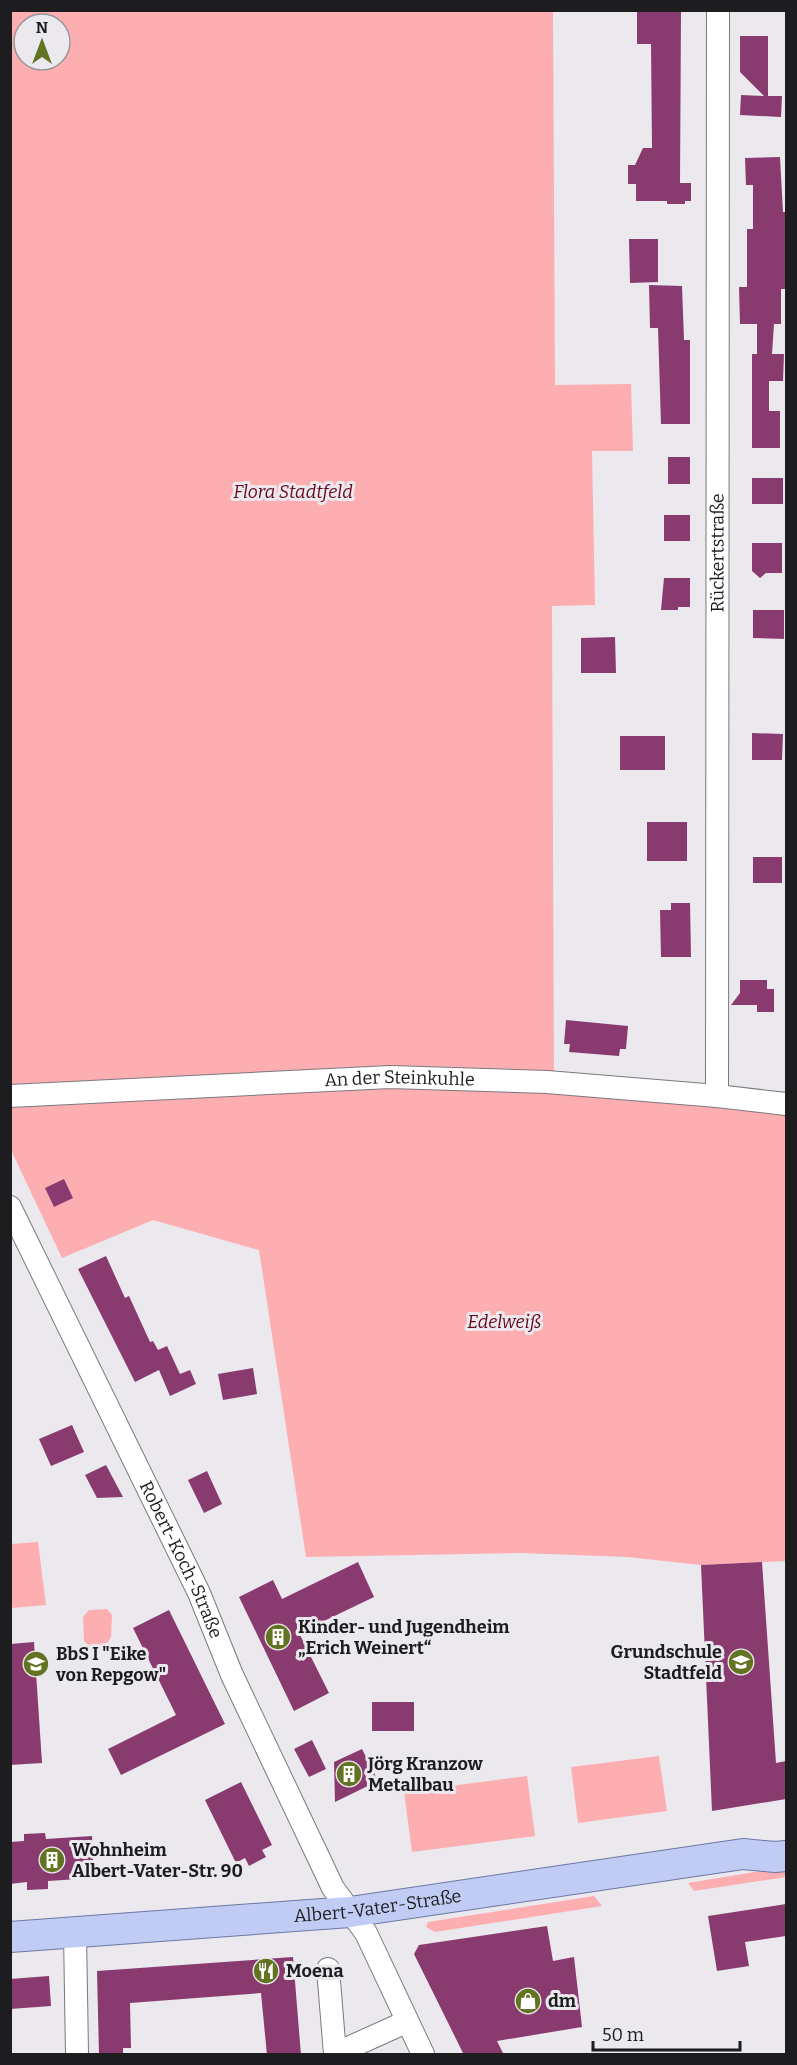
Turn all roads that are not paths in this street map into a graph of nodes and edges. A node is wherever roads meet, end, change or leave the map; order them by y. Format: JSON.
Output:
{"nodes":[{"id":1,"x":718,"y":10,"type":"edge"},
{"id":2,"x":10,"y":1096,"type":"edge"},
{"id":3,"x":717,"y":1096,"type":"junction"},
{"id":4,"x":786,"y":1104,"type":"edge"},
{"id":5,"x":12,"y":1211,"type":"edge"},
{"id":6,"x":786,"y":1838,"type":"edge"},
{"id":7,"x":743,"y":1854,"type":"junction"},
{"id":8,"x":786,"y":1856,"type":"edge"},
{"id":9,"x":350,"y":1912,"type":"junction"},
{"id":10,"x":75,"y":1932,"type":"junction"},
{"id":11,"x":10,"y":1937,"type":"edge"},
{"id":12,"x":328,"y":1969,"type":"dead end"},
{"id":13,"x":406,"y":2022,"type":"junction"},
{"id":14,"x":335,"y":2054,"type":"edge"},
{"id":15,"x":77,"y":2055,"type":"edge"},
{"id":16,"x":423,"y":2055,"type":"edge"}],
"edges":[{"from":1,"to":3,"type":"street","name":"Rückertstraße"},
{"from":2,"to":3,"type":"street","name":"An der Steinkuhle"},
{"from":3,"to":4,"type":"street","name":"An der Steinkuhle"},
{"from":5,"to":9,"type":"street","name":"Robert-Koch-Straße"},
{"from":6,"to":7,"type":"main road","name":"Albert-Vater-Straße"},
{"from":7,"to":8,"type":"main road","name":"Albert-Vater-Straße"},
{"from":7,"to":9,"type":"main road","name":"Albert-Vater-Straße"},
{"from":9,"to":10,"type":"main road","name":"Albert-Vater-Straße"},
{"from":9,"to":13,"type":"street","name":"Robert-Koch-Straße"},
{"from":10,"to":11,"type":"main road","name":"Albert-Vater-Straße"},
{"from":10,"to":15,"type":"street"},
{"from":12,"to":14,"type":"street"},
{"from":13,"to":14,"type":"street"},
{"from":13,"to":16,"type":"street","name":"Robert-Koch-Straße"}]}
